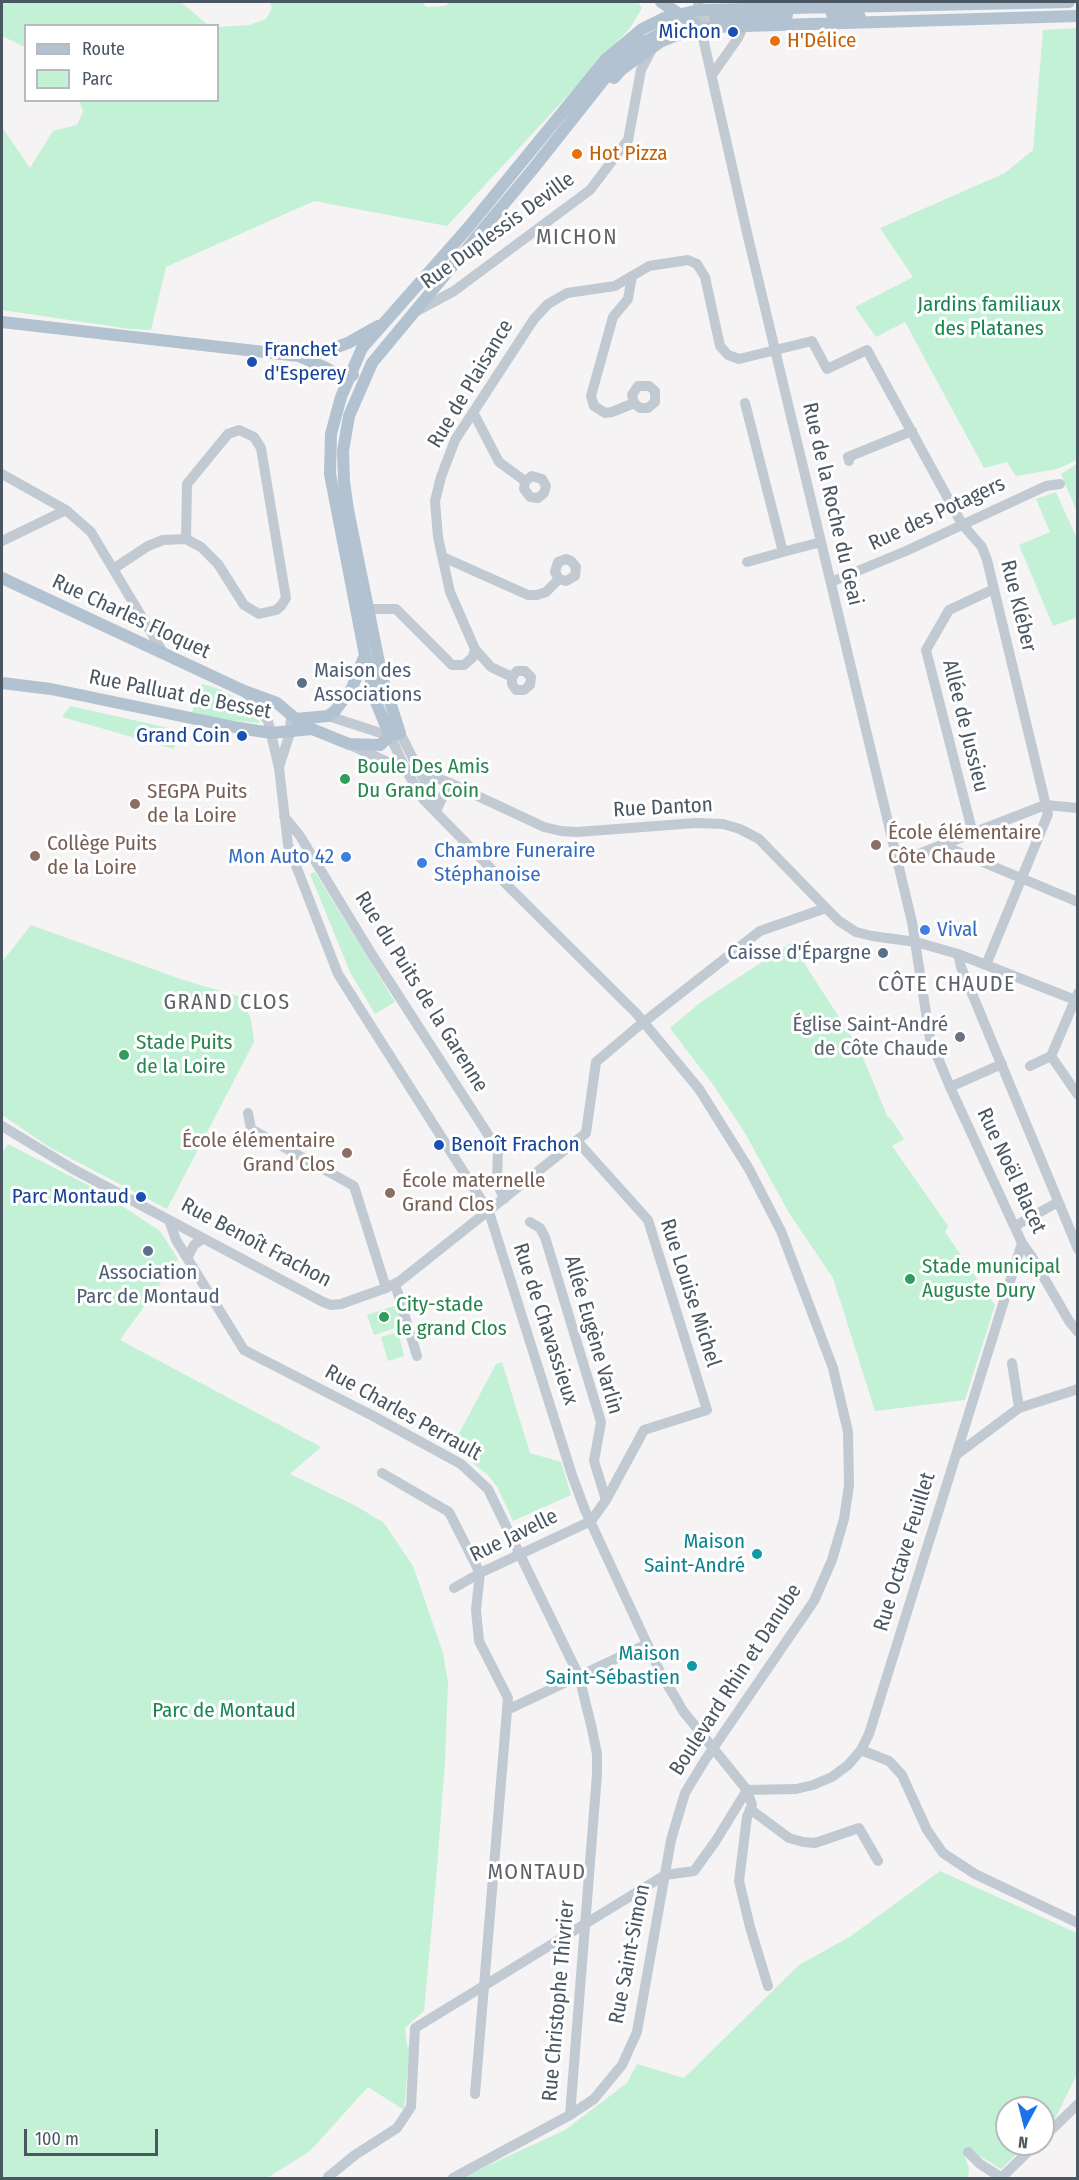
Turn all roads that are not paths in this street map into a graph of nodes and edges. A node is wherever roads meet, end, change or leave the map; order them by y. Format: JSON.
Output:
{"nodes":[{"id":1,"x":661,"y":2,"type":"edge"},
{"id":2,"x":1069,"y":2,"type":"edge"},
{"id":3,"x":851,"y":3,"type":"edge"},
{"id":4,"x":944,"y":5,"type":"junction"},
{"id":5,"x":699,"y":6,"type":"edge"},
{"id":6,"x":830,"y":11,"type":"edge"},
{"id":7,"x":678,"y":15,"type":"junction"},
{"id":8,"x":1077,"y":16,"type":"edge"},
{"id":9,"x":715,"y":18,"type":"tunnel mouth"},
{"id":10,"x":744,"y":25,"type":"junction"},
{"id":11,"x":702,"y":29,"type":"junction"},
{"id":12,"x":665,"y":31,"type":"tunnel mouth"},
{"id":13,"x":654,"y":46,"type":"junction"},
{"id":14,"x":617,"y":63,"type":"junction"},
{"id":15,"x":712,"y":75,"type":"junction"},
{"id":16,"x":538,"y":142,"type":"junction"},
{"id":17,"x":533,"y":169,"type":"junction"},
{"id":18,"x":444,"y":276,"type":"junction"},
{"id":19,"x":632,"y":276,"type":"junction"},
{"id":20,"x":454,"y":291,"type":"junction"},
{"id":21,"x":415,"y":312,"type":"junction"},
{"id":22,"x":389,"y":319,"type":"junction"},
{"id":23,"x":2,"y":322,"type":"edge"},
{"id":24,"x":776,"y":350,"type":"junction"},
{"id":25,"x":299,"y":356,"type":"junction"},
{"id":26,"x":372,"y":363,"type":"junction"},
{"id":27,"x":336,"y":374,"type":"junction"},
{"id":28,"x":348,"y":378,"type":"junction"},
{"id":29,"x":341,"y":397,"type":"junction"},
{"id":30,"x":634,"y":403,"type":"dead end"},
{"id":31,"x":745,"y":403,"type":"dead end"},
{"id":32,"x":473,"y":412,"type":"junction"},
{"id":33,"x":912,"y":431,"type":"junction"},
{"id":34,"x":849,"y":461,"type":"dead end"},
{"id":35,"x":2,"y":474,"type":"edge"},
{"id":36,"x":525,"y":481,"type":"dead end"},
{"id":37,"x":1060,"y":484,"type":"dead end"},
{"id":38,"x":66,"y":510,"type":"junction"},
{"id":39,"x":962,"y":524,"type":"junction"},
{"id":40,"x":186,"y":539,"type":"junction"},
{"id":41,"x":2,"y":541,"type":"edge"},
{"id":42,"x":821,"y":542,"type":"junction"},
{"id":43,"x":783,"y":552,"type":"junction"},
{"id":44,"x":442,"y":557,"type":"junction"},
{"id":45,"x":747,"y":562,"type":"dead end"},
{"id":46,"x":113,"y":569,"type":"junction"},
{"id":47,"x":2,"y":578,"type":"edge"},
{"id":48,"x":559,"y":579,"type":"dead end"},
{"id":49,"x":831,"y":582,"type":"junction"},
{"id":50,"x":994,"y":589,"type":"junction"},
{"id":51,"x":369,"y":609,"type":"junction"},
{"id":52,"x":475,"y":649,"type":"junction"},
{"id":53,"x":164,"y":654,"type":"junction"},
{"id":54,"x":365,"y":655,"type":"junction"},
{"id":55,"x":512,"y":678,"type":"dead end"},
{"id":56,"x":2,"y":683,"type":"edge"},
{"id":57,"x":244,"y":691,"type":"junction"},
{"id":58,"x":291,"y":715,"type":"junction"},
{"id":59,"x":328,"y":716,"type":"junction"},
{"id":60,"x":271,"y":733,"type":"junction"},
{"id":61,"x":290,"y":733,"type":"junction"},
{"id":62,"x":395,"y":734,"type":"junction"},
{"id":63,"x":349,"y":744,"type":"junction"},
{"id":64,"x":279,"y":768,"type":"junction"},
{"id":65,"x":406,"y":770,"type":"junction"},
{"id":66,"x":419,"y":771,"type":"junction"},
{"id":67,"x":452,"y":784,"type":"junction"},
{"id":68,"x":1045,"y":805,"type":"junction"},
{"id":69,"x":1077,"y":808,"type":"edge"},
{"id":70,"x":436,"y":811,"type":"junction"},
{"id":71,"x":282,"y":813,"type":"junction"},
{"id":72,"x":973,"y":834,"type":"junction"},
{"id":73,"x":942,"y":846,"type":"junction"},
{"id":74,"x":898,"y":862,"type":"junction"},
{"id":75,"x":1021,"y":878,"type":"junction"},
{"id":76,"x":1077,"y":902,"type":"edge"},
{"id":77,"x":826,"y":908,"type":"junction"},
{"id":78,"x":916,"y":942,"type":"junction"},
{"id":79,"x":958,"y":954,"type":"junction"},
{"id":80,"x":986,"y":965,"type":"junction"},
{"id":81,"x":1077,"y":998,"type":"edge"},
{"id":82,"x":644,"y":1022,"type":"junction"},
{"id":83,"x":1051,"y":1056,"type":"junction"},
{"id":84,"x":1002,"y":1064,"type":"junction"},
{"id":85,"x":1030,"y":1066,"type":"dead end"},
{"id":86,"x":950,"y":1087,"type":"junction"},
{"id":87,"x":1077,"y":1095,"type":"edge"},
{"id":88,"x":248,"y":1113,"type":"dead end"},
{"id":89,"x":2,"y":1126,"type":"edge"},
{"id":90,"x":577,"y":1141,"type":"junction"},
{"id":91,"x":504,"y":1199,"type":"junction"},
{"id":92,"x":1058,"y":1202,"type":"junction"},
{"id":93,"x":489,"y":1212,"type":"junction"},
{"id":94,"x":169,"y":1220,"type":"junction"},
{"id":95,"x":530,"y":1222,"type":"dead end"},
{"id":96,"x":1015,"y":1226,"type":"junction"},
{"id":97,"x":203,"y":1238,"type":"junction"},
{"id":98,"x":1022,"y":1243,"type":"junction"},
{"id":99,"x":1077,"y":1249,"type":"edge"},
{"id":100,"x":187,"y":1258,"type":"junction"},
{"id":101,"x":391,"y":1286,"type":"junction"},
{"id":102,"x":1077,"y":1332,"type":"edge"},
{"id":103,"x":417,"y":1356,"type":"dead end"},
{"id":104,"x":1012,"y":1363,"type":"dead end"},
{"id":105,"x":1077,"y":1389,"type":"edge"},
{"id":106,"x":1019,"y":1408,"type":"junction"},
{"id":107,"x":955,"y":1456,"type":"junction"},
{"id":108,"x":382,"y":1473,"type":"dead end"},
{"id":109,"x":606,"y":1500,"type":"junction"},
{"id":110,"x":591,"y":1521,"type":"junction"},
{"id":111,"x":521,"y":1554,"type":"junction"},
{"id":112,"x":480,"y":1573,"type":"junction"},
{"id":113,"x":454,"y":1588,"type":"dead end"},
{"id":114,"x":647,"y":1644,"type":"junction"},
{"id":115,"x":579,"y":1676,"type":"junction"},
{"id":116,"x":507,"y":1710,"type":"junction"},
{"id":117,"x":713,"y":1748,"type":"junction"},
{"id":118,"x":861,"y":1750,"type":"junction"},
{"id":119,"x":747,"y":1790,"type":"junction"},
{"id":120,"x":750,"y":1809,"type":"junction"},
{"id":121,"x":878,"y":1861,"type":"dead end"},
{"id":122,"x":665,"y":1875,"type":"junction"},
{"id":123,"x":585,"y":1923,"type":"junction"},
{"id":124,"x":1077,"y":1923,"type":"edge"},
{"id":125,"x":768,"y":1986,"type":"dead end"},
{"id":126,"x":482,"y":1987,"type":"junction"},
{"id":127,"x":474,"y":2094,"type":"dead end"},
{"id":128,"x":1077,"y":2104,"type":"edge"},
{"id":129,"x":570,"y":2115,"type":"junction"},
{"id":130,"x":1055,"y":2126,"type":"edge"},
{"id":131,"x":968,"y":2152,"type":"dead end"},
{"id":132,"x":1024,"y":2156,"type":"edge"},
{"id":133,"x":328,"y":2177,"type":"dead end"},
{"id":134,"x":453,"y":2178,"type":"edge"},
{"id":135,"x":1002,"y":2178,"type":"edge"}],
"edges":[{"from":1,"to":7,"type":"main road"},
{"from":2,"to":4,"type":"main road"},
{"from":3,"to":4,"type":"main road"},
{"from":3,"to":6,"type":"main road"},
{"from":4,"to":6,"type":"main road"},
{"from":5,"to":6,"type":"main road"},
{"from":5,"to":7,"type":"main road"},
{"from":5,"to":11,"type":"street","name":"Rue de la Roche du Geai"},
{"from":6,"to":8,"type":"main road"},
{"from":6,"to":9,"type":"main road"},
{"from":6,"to":10,"type":"main road"},
{"from":7,"to":11,"type":"main road"},
{"from":7,"to":16,"type":"main road"},
{"from":10,"to":11,"type":"main road"},
{"from":10,"to":15,"type":"street"},
{"from":11,"to":13,"type":"main road"},
{"from":11,"to":15,"type":"street","name":"Rue de la Roche du Geai"},
{"from":12,"to":14,"type":"main road"},
{"from":13,"to":17,"type":"main road"},
{"from":13,"to":20,"type":"street","name":"Rue Duplessis Deville"},
{"from":14,"to":16,"type":"main road"},
{"from":14,"to":17,"type":"main road"},
{"from":15,"to":24,"type":"street","name":"Rue de la Roche du Geai"},
{"from":16,"to":22,"type":"main road"},
{"from":17,"to":18,"type":"main road"},
{"from":18,"to":20,"type":"street"},
{"from":18,"to":21,"type":"main road"},
{"from":19,"to":24,"type":"street","name":"Rue de Plaisance"},
{"from":19,"to":30,"type":"street"},
{"from":19,"to":32,"type":"street","name":"Rue de Plaisance"},
{"from":20,"to":21,"type":"street","name":"Rue Duplessis Deville"},
{"from":21,"to":26,"type":"main road"},
{"from":22,"to":25,"type":"main road"},
{"from":22,"to":28,"type":"main road"},
{"from":23,"to":25,"type":"main road"},
{"from":24,"to":33,"type":"street","name":"Rue Kléber"},
{"from":24,"to":42,"type":"street","name":"Rue de la Roche du Geai"},
{"from":25,"to":27,"type":"main road"},
{"from":26,"to":28,"type":"main road"},
{"from":26,"to":51,"type":"main road"},
{"from":27,"to":28,"type":"main road"},
{"from":27,"to":29,"type":"main road"},
{"from":28,"to":29,"type":"main road"},
{"from":29,"to":54,"type":"main road"},
{"from":31,"to":43,"type":"street"},
{"from":32,"to":36,"type":"street"},
{"from":32,"to":44,"type":"street","name":"Rue de Plaisance"},
{"from":33,"to":34,"type":"street"},
{"from":33,"to":39,"type":"street","name":"Rue Kléber"},
{"from":35,"to":38,"type":"street"},
{"from":37,"to":39,"type":"street","name":"Rue des Potagers"},
{"from":38,"to":41,"type":"street"},
{"from":38,"to":46,"type":"street"},
{"from":39,"to":49,"type":"street","name":"Rue des Potagers"},
{"from":39,"to":50,"type":"street","name":"Rue Kléber"},
{"from":40,"to":40,"type":"street"},
{"from":40,"to":46,"type":"street"},
{"from":42,"to":43,"type":"street"},
{"from":42,"to":49,"type":"street","name":"Rue de la Roche du Geai"},
{"from":43,"to":45,"type":"street"},
{"from":44,"to":48,"type":"street"},
{"from":44,"to":52,"type":"street","name":"Rue de Plaisance"},
{"from":46,"to":53,"type":"street"},
{"from":47,"to":53,"type":"main road","name":"Rue Charles Floquet"},
{"from":49,"to":74,"type":"street","name":"Rue de la Roche du Geai"},
{"from":50,"to":68,"type":"street","name":"Rue Kléber"},
{"from":50,"to":72,"type":"street","name":"Allée de Jussieu"},
{"from":51,"to":52,"type":"street"},
{"from":51,"to":62,"type":"main road"},
{"from":52,"to":55,"type":"street"},
{"from":53,"to":57,"type":"main road","name":"Rue Charles Floquet"},
{"from":54,"to":59,"type":"main road"},
{"from":54,"to":62,"type":"main road"},
{"from":56,"to":60,"type":"main road","name":"Rue Palluat de Besset"},
{"from":57,"to":58,"type":"main road","name":"Rue Charles Floquet"},
{"from":57,"to":60,"type":"street","name":"Rue Charles Floquet"},
{"from":58,"to":59,"type":"main road","name":"Rue Charles Floquet"},
{"from":58,"to":61,"type":"street","name":"Rue de Chavassieux"},
{"from":59,"to":62,"type":"street"},
{"from":60,"to":61,"type":"main road","name":"Rue Palluat de Besset"},
{"from":60,"to":64,"type":"street","name":"Rue de Chavassieux"},
{"from":61,"to":63,"type":"main road","name":"Rue Palluat de Besset"},
{"from":61,"to":64,"type":"street","name":"Rue de Chavassieux"},
{"from":62,"to":63,"type":"main road"},
{"from":62,"to":65,"type":"street","name":"Boulevard Rhin et Danube"},
{"from":62,"to":66,"type":"street"},
{"from":63,"to":65,"type":"street"},
{"from":64,"to":71,"type":"street","name":"Rue de Chavassieux"},
{"from":65,"to":66,"type":"street","name":"Rue Danton"},
{"from":65,"to":70,"type":"street","name":"Boulevard Rhin et Danube"},
{"from":66,"to":67,"type":"street","name":"Rue Danton"},
{"from":66,"to":70,"type":"street"},
{"from":67,"to":70,"type":"street"},
{"from":67,"to":77,"type":"street","name":"Rue Danton"},
{"from":68,"to":69,"type":"street"},
{"from":68,"to":72,"type":"street"},
{"from":68,"to":75,"type":"street","name":"Rue Kléber"},
{"from":70,"to":82,"type":"street","name":"Boulevard Rhin et Danube"},
{"from":71,"to":91,"type":"street","name":"Rue du Puits de la Garenne"},
{"from":71,"to":93,"type":"street","name":"Rue de Chavassieux"},
{"from":72,"to":73,"type":"street"},
{"from":73,"to":74,"type":"street"},
{"from":73,"to":75,"type":"street"},
{"from":74,"to":78,"type":"street","name":"Rue de la Roche du Geai"},
{"from":75,"to":76,"type":"street"},
{"from":75,"to":80,"type":"street","name":"Rue Kléber"},
{"from":77,"to":78,"type":"street","name":"Rue Danton"},
{"from":77,"to":82,"type":"street"},
{"from":78,"to":79,"type":"street","name":"Rue Danton"},
{"from":78,"to":86,"type":"street","name":"Rue Noël Blacet"},
{"from":79,"to":80,"type":"street","name":"Rue Danton"},
{"from":79,"to":84,"type":"street"},
{"from":80,"to":81,"type":"street","name":"Rue Danton"},
{"from":81,"to":83,"type":"street"},
{"from":82,"to":90,"type":"street"},
{"from":82,"to":117,"type":"street","name":"Boulevard Rhin et Danube"},
{"from":83,"to":85,"type":"street"},
{"from":83,"to":87,"type":"street"},
{"from":84,"to":86,"type":"street"},
{"from":84,"to":92,"type":"street"},
{"from":86,"to":96,"type":"street","name":"Rue Noël Blacet"},
{"from":88,"to":101,"type":"street"},
{"from":89,"to":94,"type":"street","name":"Rue Benoît Frachon"},
{"from":90,"to":91,"type":"street","name":"Rue Benoît Frachon"},
{"from":90,"to":109,"type":"street","name":"Rue Louise Michel"},
{"from":91,"to":93,"type":"street","name":"Rue Benoît Frachon"},
{"from":92,"to":96,"type":"street"},
{"from":92,"to":99,"type":"street"},
{"from":93,"to":101,"type":"street","name":"Rue Benoît Frachon"},
{"from":93,"to":110,"type":"street","name":"Rue de Chavassieux"},
{"from":94,"to":97,"type":"street","name":"Rue Benoît Frachon"},
{"from":94,"to":100,"type":"street","name":"Rue Charles Perrault"},
{"from":95,"to":109,"type":"street","name":"Allée Eugène Varlin"},
{"from":96,"to":98,"type":"street","name":"Rue Noël Blacet"},
{"from":97,"to":100,"type":"street"},
{"from":97,"to":101,"type":"street","name":"Rue Benoît Frachon"},
{"from":98,"to":102,"type":"street","name":"Rue Noël Blacet"},
{"from":98,"to":107,"type":"street","name":"Rue Octave Feuillet"},
{"from":100,"to":111,"type":"street","name":"Rue Charles Perrault"},
{"from":101,"to":103,"type":"street"},
{"from":104,"to":106,"type":"street"},
{"from":105,"to":106,"type":"street"},
{"from":106,"to":107,"type":"street"},
{"from":107,"to":118,"type":"street","name":"Rue Octave Feuillet"},
{"from":108,"to":112,"type":"street"},
{"from":109,"to":110,"type":"street"},
{"from":110,"to":111,"type":"street","name":"Rue Javelle"},
{"from":110,"to":114,"type":"street","name":"Rue de Chavassieux"},
{"from":111,"to":112,"type":"street","name":"Rue Javelle"},
{"from":111,"to":115,"type":"street","name":"Rue Charles Perrault"},
{"from":112,"to":113,"type":"street","name":"Rue Javelle"},
{"from":112,"to":116,"type":"street"},
{"from":114,"to":115,"type":"street"},
{"from":114,"to":117,"type":"street","name":"Rue de Chavassieux"},
{"from":115,"to":116,"type":"street"},
{"from":115,"to":123,"type":"street","name":"Rue Christophe Thivrier"},
{"from":116,"to":126,"type":"street"},
{"from":117,"to":119,"type":"street","name":"Rue de Chavassieux"},
{"from":117,"to":122,"type":"street","name":"Boulevard Rhin et Danube"},
{"from":118,"to":119,"type":"street","name":"Rue Octave Feuillet"},
{"from":118,"to":124,"type":"street"},
{"from":119,"to":120,"type":"street"},
{"from":119,"to":122,"type":"street","name":"Rue Saint-Simon"},
{"from":120,"to":121,"type":"street"},
{"from":120,"to":125,"type":"street"},
{"from":122,"to":123,"type":"street"},
{"from":122,"to":129,"type":"street","name":"Rue Saint-Simon"},
{"from":123,"to":126,"type":"street"},
{"from":123,"to":129,"type":"street","name":"Rue Christophe Thivrier"},
{"from":126,"to":127,"type":"street"},
{"from":126,"to":133,"type":"street"},
{"from":128,"to":130,"type":"street"},
{"from":129,"to":134,"type":"street","name":"Rue Saint-Simon"},
{"from":131,"to":135,"type":"street"},
{"from":132,"to":135,"type":"street"}]}
